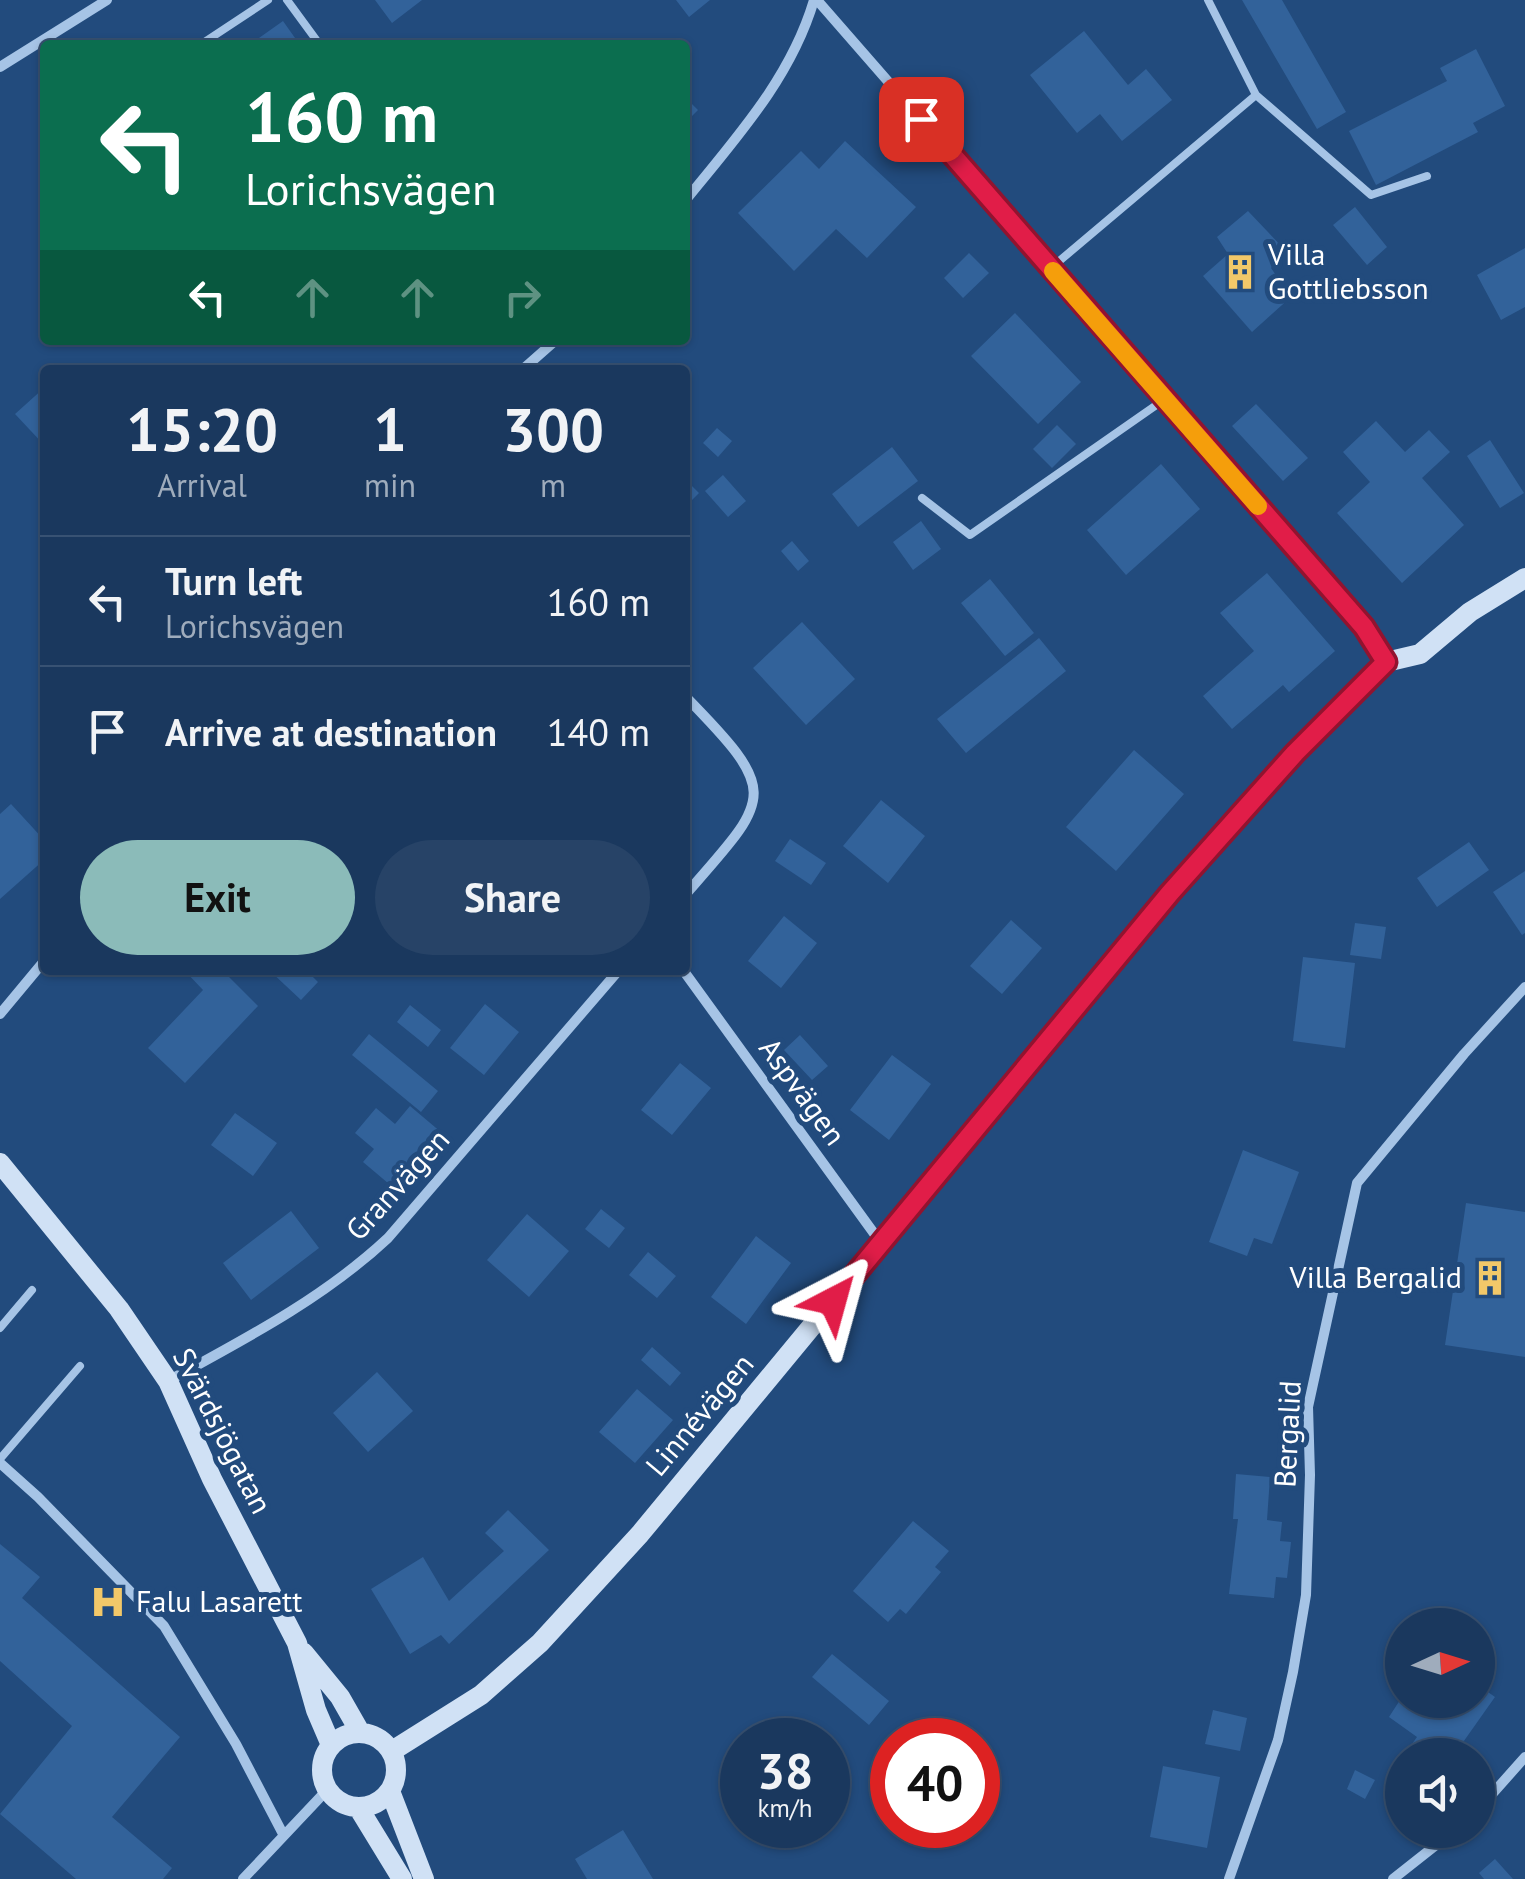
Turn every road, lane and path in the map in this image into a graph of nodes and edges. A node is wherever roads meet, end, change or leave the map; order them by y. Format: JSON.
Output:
{"nodes":[{"id":1,"x":107,"y":0,"type":"edge"},
{"id":2,"x":268,"y":0,"type":"edge"},
{"id":3,"x":287,"y":0,"type":"edge"},
{"id":4,"x":816,"y":0,"type":"edge"},
{"id":5,"x":1208,"y":0,"type":"edge"},
{"id":6,"x":50,"y":40,"type":"edge"},
{"id":7,"x":208,"y":40,"type":"edge"},
{"id":8,"x":316,"y":40,"type":"edge"},
{"id":9,"x":40,"y":47,"type":"edge"},
{"id":10,"x":0,"y":68,"type":"edge"},
{"id":11,"x":1256,"y":95,"type":"junction"},
{"id":12,"x":1427,"y":176,"type":"dead end"},
{"id":13,"x":690,"y":195,"type":"edge"},
{"id":14,"x":1051,"y":268,"type":"junction"},
{"id":15,"x":550,"y":345,"type":"edge"},
{"id":16,"x":528,"y":365,"type":"edge"},
{"id":17,"x":1165,"y":399,"type":"junction"},
{"id":18,"x":922,"y":498,"type":"dead end"},
{"id":19,"x":1525,"y":578,"type":"edge"},
{"id":20,"x":1386,"y":662,"type":"junction"},
{"id":21,"x":690,"y":701,"type":"edge"},
{"id":22,"x":690,"y":889,"type":"edge"},
{"id":23,"x":40,"y":966,"type":"edge"},
{"id":24,"x":616,"y":975,"type":"edge"},
{"id":25,"x":686,"y":975,"type":"edge"},
{"id":26,"x":1525,"y":987,"type":"edge"},
{"id":27,"x":0,"y":1014,"type":"edge"},
{"id":28,"x":0,"y":1164,"type":"edge"},
{"id":29,"x":881,"y":1243,"type":"junction"},
{"id":30,"x":32,"y":1290,"type":"dead end"},
{"id":31,"x":0,"y":1328,"type":"edge"},
{"id":32,"x":80,"y":1366,"type":"dead end"},
{"id":33,"x":168,"y":1381,"type":"junction"},
{"id":34,"x":0,"y":1461,"type":"edge"},
{"id":35,"x":296,"y":1644,"type":"junction"},
{"id":36,"x":360,"y":1732,"type":"junction"},
{"id":37,"x":331,"y":1745,"type":"junction"},
{"id":38,"x":392,"y":1750,"type":"junction"},
{"id":39,"x":1525,"y":1757,"type":"edge"},
{"id":40,"x":327,"y":1790,"type":"junction"},
{"id":41,"x":390,"y":1791,"type":"junction"},
{"id":42,"x":1495,"y":1791,"type":"edge"},
{"id":43,"x":358,"y":1808,"type":"junction"},
{"id":44,"x":283,"y":1834,"type":"junction"},
{"id":45,"x":1432,"y":1848,"type":"edge"},
{"id":46,"x":243,"y":1879,"type":"edge"},
{"id":47,"x":402,"y":1879,"type":"edge"},
{"id":48,"x":424,"y":1879,"type":"edge"},
{"id":49,"x":1228,"y":1879,"type":"edge"},
{"id":50,"x":1393,"y":1879,"type":"edge"}],
"edges":[{"from":1,"to":6,"type":"street"},
{"from":2,"to":7,"type":"lane"},
{"from":3,"to":8,"type":"lane"},
{"from":4,"to":13,"type":"street"},
{"from":4,"to":14,"type":"street"},
{"from":5,"to":11,"type":"lane"},
{"from":9,"to":10,"type":"street"},
{"from":11,"to":12,"type":"lane"},
{"from":11,"to":14,"type":"lane"},
{"from":14,"to":17,"type":"street"},
{"from":15,"to":16,"type":"street"},
{"from":17,"to":18,"type":"lane"},
{"from":17,"to":20,"type":"street"},
{"from":19,"to":20,"type":"street","name":"Linnévägen"},
{"from":20,"to":29,"type":"street","name":"Linnévägen"},
{"from":21,"to":22,"type":"street"},
{"from":23,"to":27,"type":"street"},
{"from":24,"to":33,"type":"street","name":"Granvägen"},
{"from":25,"to":29,"type":"street","name":"Aspvägen"},
{"from":26,"to":49,"type":"street","name":"Bergalid"},
{"from":28,"to":33,"type":"street","name":"Svärdsjögatan"},
{"from":29,"to":38,"type":"street","name":"Linnévägen"},
{"from":30,"to":31,"type":"lane"},
{"from":32,"to":34,"type":"lane"},
{"from":33,"to":35,"type":"street","name":"Svärdsjögatan"},
{"from":34,"to":44,"type":"street"},
{"from":35,"to":36,"type":"street","name":"Svärdsjögatan"},
{"from":35,"to":37,"type":"street","name":"Svärdsjögatan"},
{"from":36,"to":37,"type":"street"},
{"from":36,"to":38,"type":"street"},
{"from":37,"to":40,"type":"street"},
{"from":38,"to":41,"type":"street"},
{"from":39,"to":42,"type":"street"},
{"from":40,"to":43,"type":"street"},
{"from":40,"to":44,"type":"street"},
{"from":41,"to":43,"type":"street"},
{"from":41,"to":48,"type":"street"},
{"from":43,"to":47,"type":"street"},
{"from":44,"to":46,"type":"street"},
{"from":45,"to":50,"type":"street"}]}
